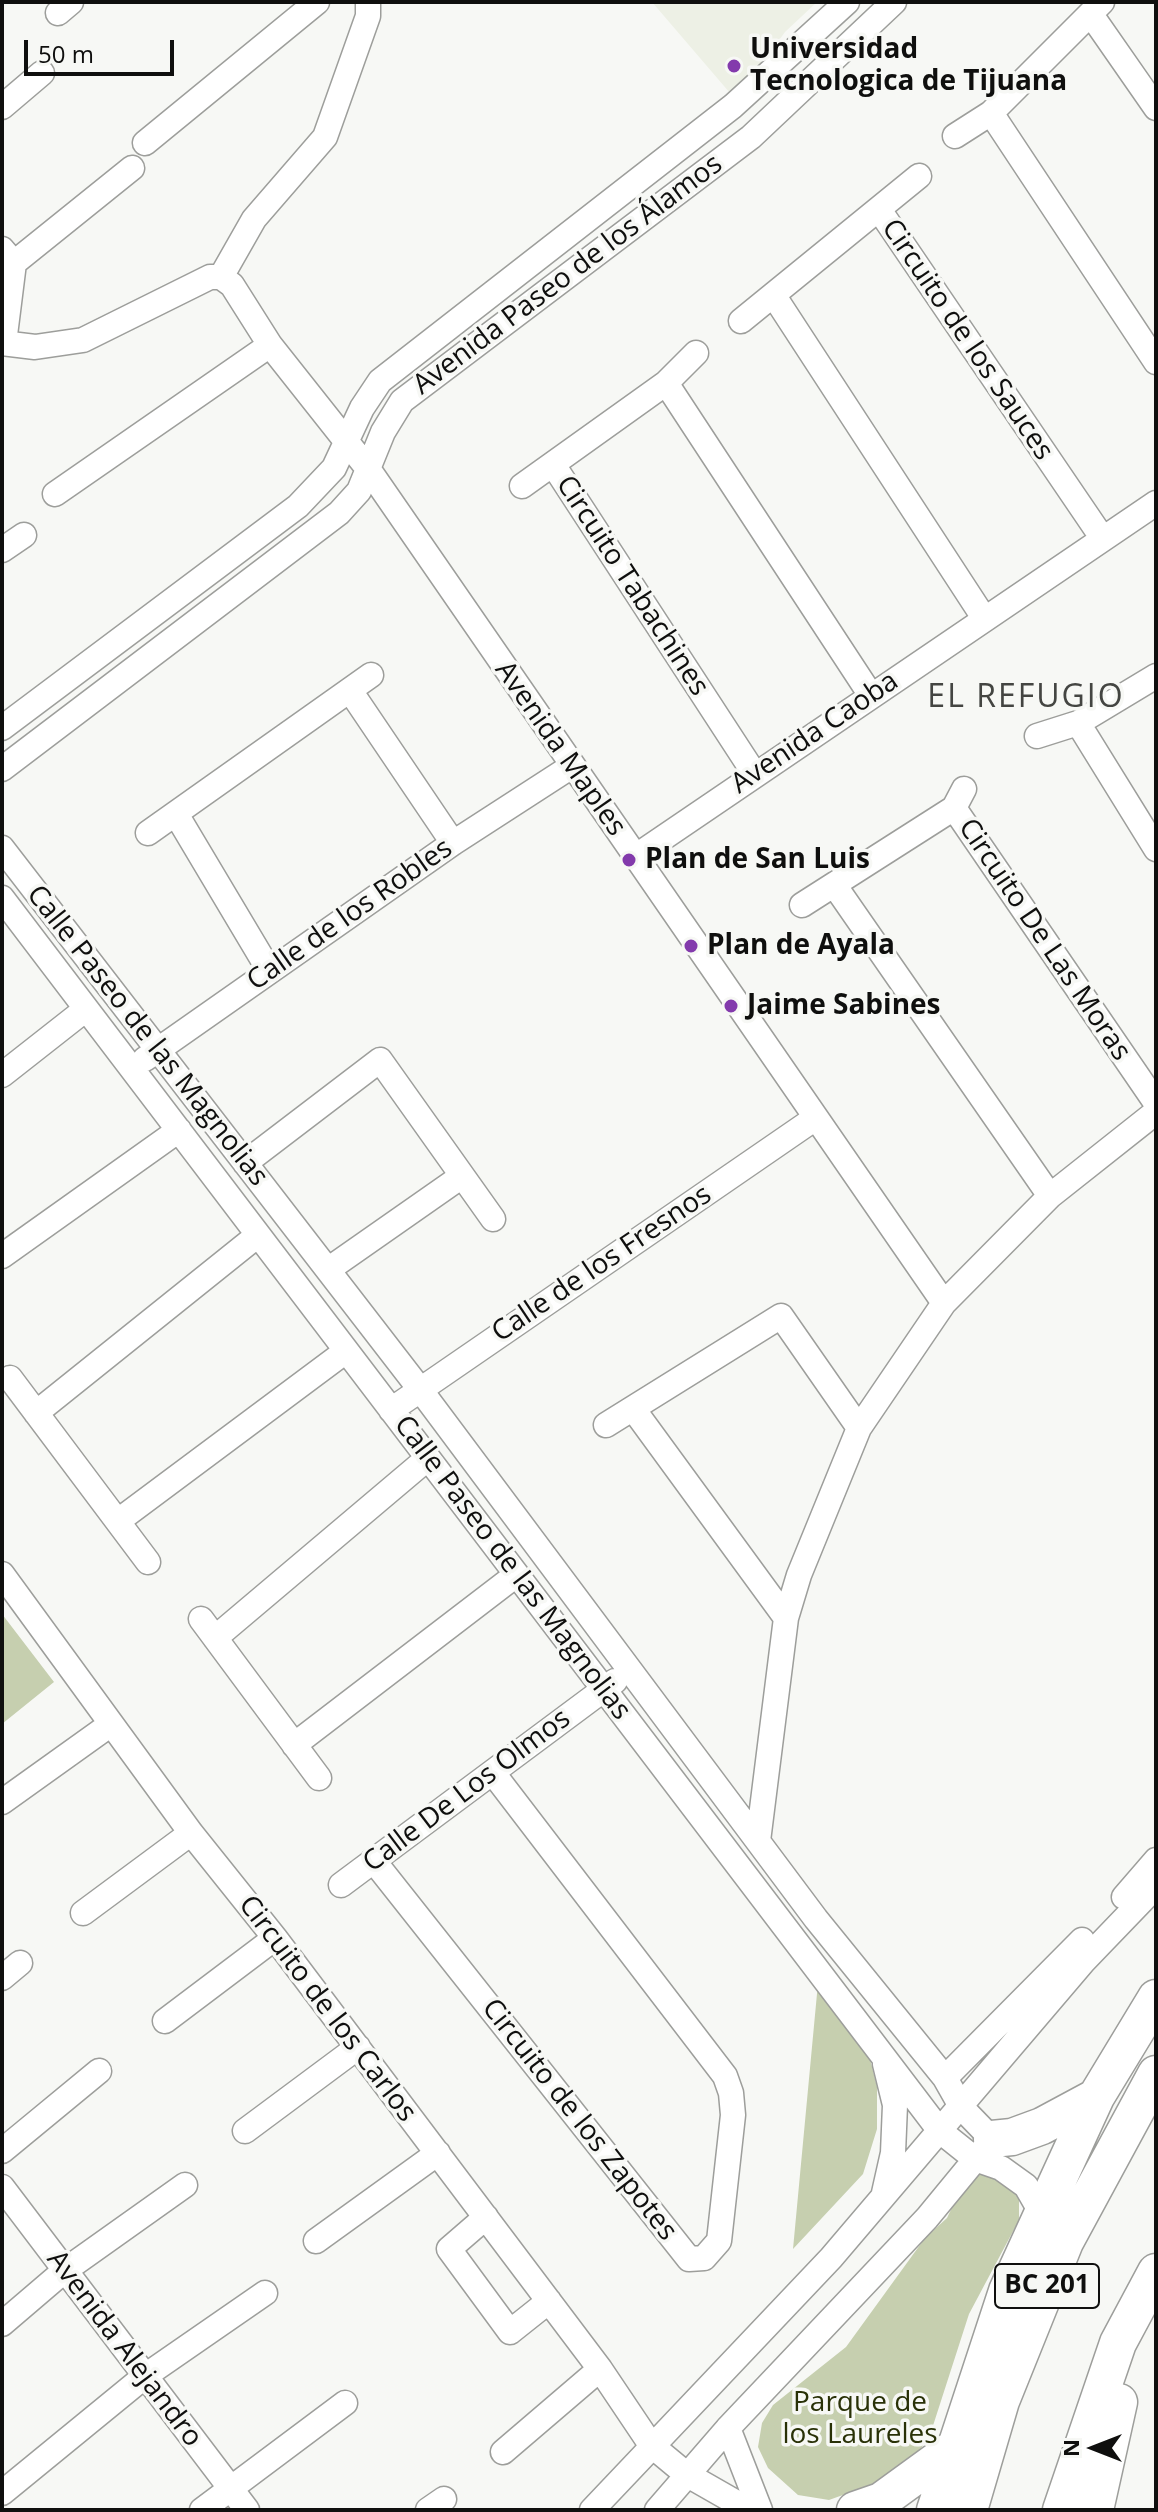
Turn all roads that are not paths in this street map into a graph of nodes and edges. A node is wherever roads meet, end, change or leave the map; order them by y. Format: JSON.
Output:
{"nodes":[{"id":1,"x":317,"y":2,"type":"edge"},
{"id":2,"x":368,"y":2,"type":"edge"},
{"id":3,"x":847,"y":2,"type":"edge"},
{"id":4,"x":894,"y":2,"type":"edge"},
{"id":5,"x":1097,"y":9,"type":"edge"},
{"id":6,"x":42,"y":73,"type":"dead end"},
{"id":7,"x":2,"y":107,"type":"edge"},
{"id":8,"x":1156,"y":108,"type":"edge"},
{"id":9,"x":991,"y":113,"type":"junction"},
{"id":10,"x":955,"y":136,"type":"dead end"},
{"id":11,"x":145,"y":143,"type":"dead end"},
{"id":12,"x":132,"y":168,"type":"dead end"},
{"id":13,"x":919,"y":176,"type":"dead end"},
{"id":14,"x":880,"y":211,"type":"junction"},
{"id":15,"x":8,"y":256,"type":"edge"},
{"id":16,"x":221,"y":277,"type":"junction"},
{"id":17,"x":774,"y":296,"type":"junction"},
{"id":18,"x":741,"y":321,"type":"dead end"},
{"id":19,"x":3,"y":343,"type":"edge"},
{"id":20,"x":270,"y":345,"type":"junction"},
{"id":21,"x":696,"y":353,"type":"dead end"},
{"id":22,"x":1156,"y":362,"type":"edge"},
{"id":23,"x":666,"y":383,"type":"junction"},
{"id":24,"x":346,"y":441,"type":"junction"},
{"id":25,"x":554,"y":466,"type":"junction"},
{"id":26,"x":369,"y":470,"type":"junction"},
{"id":27,"x":522,"y":486,"type":"dead end"},
{"id":28,"x":55,"y":494,"type":"dead end"},
{"id":29,"x":1156,"y":503,"type":"edge"},
{"id":30,"x":24,"y":535,"type":"dead end"},
{"id":31,"x":1103,"y":539,"type":"junction"},
{"id":32,"x":2,"y":550,"type":"edge"},
{"id":33,"x":984,"y":618,"type":"junction"},
{"id":34,"x":371,"y":675,"type":"dead end"},
{"id":35,"x":1156,"y":676,"type":"edge"},
{"id":36,"x":351,"y":692,"type":"junction"},
{"id":37,"x":870,"y":694,"type":"junction"},
{"id":38,"x":1078,"y":723,"type":"junction"},
{"id":39,"x":2,"y":728,"type":"edge"},
{"id":40,"x":1037,"y":736,"type":"dead end"},
{"id":41,"x":572,"y":766,"type":"junction"},
{"id":42,"x":2,"y":769,"type":"edge"},
{"id":43,"x":754,"y":773,"type":"junction"},
{"id":44,"x":176,"y":814,"type":"junction"},
{"id":45,"x":148,"y":833,"type":"dead end"},
{"id":46,"x":453,"y":843,"type":"junction"},
{"id":47,"x":2,"y":848,"type":"edge"},
{"id":48,"x":1156,"y":849,"type":"edge"},
{"id":49,"x":635,"y":857,"type":"junction"},
{"id":50,"x":835,"y":886,"type":"junction"},
{"id":51,"x":3,"y":901,"type":"edge"},
{"id":52,"x":802,"y":905,"type":"dead end"},
{"id":53,"x":269,"y":970,"type":"junction"},
{"id":54,"x":86,"y":1009,"type":"junction"},
{"id":55,"x":157,"y":1051,"type":"junction"},
{"id":56,"x":132,"y":1068,"type":"junction"},
{"id":57,"x":2,"y":1075,"type":"edge"},
{"id":58,"x":1156,"y":1103,"type":"edge"},
{"id":59,"x":1156,"y":1112,"type":"edge"},
{"id":60,"x":814,"y":1119,"type":"junction"},
{"id":61,"x":179,"y":1130,"type":"junction"},
{"id":62,"x":245,"y":1163,"type":"junction"},
{"id":63,"x":462,"y":1176,"type":"junction"},
{"id":64,"x":1050,"y":1196,"type":"junction"},
{"id":65,"x":493,"y":1219,"type":"dead end"},
{"id":66,"x":258,"y":1235,"type":"junction"},
{"id":67,"x":2,"y":1256,"type":"edge"},
{"id":68,"x":329,"y":1269,"type":"junction"},
{"id":69,"x":944,"y":1303,"type":"junction"},
{"id":70,"x":346,"y":1351,"type":"junction"},
{"id":71,"x":10,"y":1378,"type":"dead end"},
{"id":72,"x":419,"y":1388,"type":"junction"},
{"id":73,"x":391,"y":1410,"type":"junction"},
{"id":74,"x":634,"y":1410,"type":"junction"},
{"id":75,"x":36,"y":1413,"type":"junction"},
{"id":76,"x":606,"y":1425,"type":"dead end"},
{"id":77,"x":859,"y":1428,"type":"junction"},
{"id":78,"x":428,"y":1458,"type":"junction"},
{"id":79,"x":118,"y":1521,"type":"junction"},
{"id":80,"x":148,"y":1562,"type":"dead end"},
{"id":81,"x":2,"y":1574,"type":"edge"},
{"id":82,"x":516,"y":1575,"type":"junction"},
{"id":83,"x":786,"y":1618,"type":"junction"},
{"id":84,"x":201,"y":1619,"type":"dead end"},
{"id":85,"x":215,"y":1638,"type":"junction"},
{"id":86,"x":631,"y":1668,"type":"junction"},
{"id":87,"x":604,"y":1689,"type":"junction"},
{"id":88,"x":111,"y":1724,"type":"junction"},
{"id":89,"x":294,"y":1745,"type":"junction"},
{"id":90,"x":493,"y":1773,"type":"junction"},
{"id":91,"x":319,"y":1778,"type":"dead end"},
{"id":92,"x":2,"y":1802,"type":"edge"},
{"id":93,"x":191,"y":1833,"type":"junction"},
{"id":94,"x":758,"y":1841,"type":"junction"},
{"id":95,"x":373,"y":1860,"type":"junction"},
{"id":96,"x":1156,"y":1860,"type":"edge"},
{"id":97,"x":341,"y":1885,"type":"dead end"},
{"id":98,"x":1156,"y":1886,"type":"edge"},
{"id":99,"x":83,"y":1913,"type":"dead end"},
{"id":100,"x":816,"y":1919,"type":"junction"},
{"id":101,"x":275,"y":1938,"type":"junction"},
{"id":102,"x":793,"y":1939,"type":"junction"},
{"id":103,"x":1156,"y":1998,"type":"edge"},
{"id":104,"x":165,"y":2021,"type":"dead end"},
{"id":105,"x":358,"y":2047,"type":"junction"},
{"id":106,"x":883,"y":2054,"type":"junction"},
{"id":107,"x":99,"y":2071,"type":"dead end"},
{"id":108,"x":1156,"y":2074,"type":"edge"},
{"id":109,"x":945,"y":2078,"type":"junction"},
{"id":110,"x":1096,"y":2097,"type":"junction"},
{"id":111,"x":962,"y":2108,"type":"junction"},
{"id":112,"x":245,"y":2131,"type":"dead end"},
{"id":113,"x":940,"y":2131,"type":"junction"},
{"id":114,"x":983,"y":2149,"type":"junction"},
{"id":115,"x":2,"y":2151,"type":"edge"},
{"id":116,"x":438,"y":2153,"type":"junction"},
{"id":117,"x":185,"y":2185,"type":"dead end"},
{"id":118,"x":2,"y":2187,"type":"edge"},
{"id":119,"x":883,"y":2197,"type":"junction"},
{"id":120,"x":1042,"y":2214,"type":"junction"},
{"id":121,"x":486,"y":2217,"type":"junction"},
{"id":122,"x":316,"y":2241,"type":"dead end"},
{"id":123,"x":831,"y":2258,"type":"junction"},
{"id":124,"x":64,"y":2271,"type":"junction"},
{"id":125,"x":1149,"y":2284,"type":"edge"},
{"id":126,"x":857,"y":2292,"type":"junction"},
{"id":127,"x":265,"y":2293,"type":"dead end"},
{"id":128,"x":549,"y":2301,"type":"junction"},
{"id":129,"x":2,"y":2324,"type":"edge"},
{"id":130,"x":600,"y":2369,"type":"junction"},
{"id":131,"x":145,"y":2376,"type":"junction"},
{"id":132,"x":1001,"y":2401,"type":"junction"},
{"id":133,"x":345,"y":2403,"type":"dead end"},
{"id":134,"x":728,"y":2428,"type":"junction"},
{"id":135,"x":651,"y":2445,"type":"junction"},
{"id":136,"x":503,"y":2452,"type":"dead end"},
{"id":137,"x":952,"y":2452,"type":"junction"},
{"id":138,"x":686,"y":2474,"type":"junction"},
{"id":139,"x":231,"y":2488,"type":"junction"},
{"id":140,"x":2,"y":2493,"type":"edge"},
{"id":141,"x":202,"y":2510,"type":"edge"},
{"id":142,"x":247,"y":2510,"type":"edge"},
{"id":143,"x":592,"y":2510,"type":"edge"},
{"id":144,"x":657,"y":2510,"type":"edge"},
{"id":145,"x":749,"y":2510,"type":"edge"},
{"id":146,"x":760,"y":2510,"type":"edge"},
{"id":147,"x":855,"y":2510,"type":"edge"},
{"id":148,"x":935,"y":2510,"type":"edge"},
{"id":149,"x":969,"y":2510,"type":"edge"},
{"id":150,"x":1061,"y":2510,"type":"edge"},
{"id":151,"x":1095,"y":2510,"type":"edge"}],
"edges":[{"from":1,"to":11,"type":"street"},
{"from":2,"to":16,"type":"street"},
{"from":3,"to":24,"type":"street","name":"Avenida Paseo de los Álamos"},
{"from":4,"to":26,"type":"street","name":"Avenida Paseo de los Álamos"},
{"from":5,"to":8,"type":"street"},
{"from":5,"to":9,"type":"street"},
{"from":6,"to":7,"type":"street"},
{"from":9,"to":10,"type":"street"},
{"from":9,"to":22,"type":"street"},
{"from":12,"to":15,"type":"street"},
{"from":13,"to":14,"type":"street"},
{"from":14,"to":17,"type":"street","name":"Circuito de los Sauces"},
{"from":14,"to":31,"type":"street","name":"Circuito de los Sauces"},
{"from":15,"to":19,"type":"street"},
{"from":16,"to":19,"type":"street"},
{"from":16,"to":20,"type":"street","name":"Avenida Maples"},
{"from":17,"to":18,"type":"street","name":"Circuito de los Sauces"},
{"from":17,"to":33,"type":"street"},
{"from":20,"to":24,"type":"street","name":"Avenida Maples"},
{"from":20,"to":28,"type":"street"},
{"from":21,"to":23,"type":"street","name":"Circuito Tabachines"},
{"from":23,"to":25,"type":"street","name":"Circuito Tabachines"},
{"from":23,"to":37,"type":"street"},
{"from":24,"to":26,"type":"street","name":"Avenida Maples"},
{"from":24,"to":39,"type":"street","name":"Avenida Paseo de los Álamos"},
{"from":25,"to":27,"type":"street"},
{"from":25,"to":43,"type":"street","name":"Circuito Tabachines"},
{"from":26,"to":41,"type":"street","name":"Avenida Maples"},
{"from":26,"to":42,"type":"street","name":"Avenida Paseo de los Álamos"},
{"from":29,"to":31,"type":"street","name":"Avenida Caoba"},
{"from":30,"to":32,"type":"street"},
{"from":31,"to":33,"type":"street","name":"Avenida Caoba"},
{"from":33,"to":37,"type":"street","name":"Avenida Caoba"},
{"from":34,"to":36,"type":"street"},
{"from":35,"to":38,"type":"street"},
{"from":36,"to":44,"type":"street"},
{"from":36,"to":46,"type":"street"},
{"from":37,"to":43,"type":"street","name":"Avenida Caoba"},
{"from":38,"to":40,"type":"street"},
{"from":38,"to":48,"type":"street"},
{"from":41,"to":46,"type":"street","name":"Calle de los Robles"},
{"from":41,"to":49,"type":"street","name":"Avenida Maples"},
{"from":43,"to":49,"type":"street","name":"Avenida Caoba"},
{"from":44,"to":45,"type":"street"},
{"from":44,"to":53,"type":"street"},
{"from":46,"to":53,"type":"street","name":"Calle de los Robles"},
{"from":47,"to":55,"type":"street","name":"Calle Paseo de las Magnolias"},
{"from":49,"to":60,"type":"street","name":"Avenida Maples"},
{"from":50,"to":52,"type":"street","name":"Circuito De Las Moras"},
{"from":50,"to":58,"type":"street","name":"Circuito De Las Moras"},
{"from":50,"to":64,"type":"street"},
{"from":51,"to":54,"type":"street","name":"Calle Paseo de las Magnolias"},
{"from":53,"to":55,"type":"street","name":"Calle de los Robles"},
{"from":54,"to":56,"type":"street","name":"Calle Paseo de las Magnolias"},
{"from":54,"to":57,"type":"street"},
{"from":55,"to":56,"type":"street","name":"Calle de los Robles"},
{"from":55,"to":62,"type":"street","name":"Calle Paseo de las Magnolias"},
{"from":56,"to":61,"type":"street","name":"Calle Paseo de las Magnolias"},
{"from":59,"to":64,"type":"street"},
{"from":60,"to":69,"type":"street","name":"Avenida Maples"},
{"from":60,"to":72,"type":"street","name":"Calle de los Fresnos"},
{"from":61,"to":66,"type":"street","name":"Calle Paseo de las Magnolias"},
{"from":61,"to":67,"type":"street"},
{"from":62,"to":63,"type":"street"},
{"from":62,"to":68,"type":"street","name":"Calle Paseo de las Magnolias"},
{"from":63,"to":65,"type":"street"},
{"from":63,"to":68,"type":"street"},
{"from":64,"to":69,"type":"street"},
{"from":66,"to":70,"type":"street","name":"Calle Paseo de las Magnolias"},
{"from":66,"to":75,"type":"street"},
{"from":68,"to":72,"type":"street","name":"Calle Paseo de las Magnolias"},
{"from":69,"to":77,"type":"street"},
{"from":70,"to":73,"type":"street","name":"Calle Paseo de las Magnolias"},
{"from":70,"to":79,"type":"street"},
{"from":71,"to":75,"type":"street"},
{"from":72,"to":73,"type":"street","name":"Calle de los Fresnos"},
{"from":72,"to":86,"type":"street","name":"Calle Paseo de las Magnolias"},
{"from":73,"to":78,"type":"street","name":"Calle Paseo de las Magnolias"},
{"from":74,"to":76,"type":"street"},
{"from":74,"to":77,"type":"street"},
{"from":74,"to":83,"type":"street"},
{"from":75,"to":79,"type":"street"},
{"from":77,"to":83,"type":"street"},
{"from":78,"to":82,"type":"street","name":"Calle Paseo de las Magnolias"},
{"from":78,"to":85,"type":"street"},
{"from":79,"to":80,"type":"street"},
{"from":81,"to":88,"type":"street","name":"Circuito de los Carlos"},
{"from":82,"to":87,"type":"street","name":"Calle Paseo de las Magnolias"},
{"from":82,"to":89,"type":"street"},
{"from":83,"to":94,"type":"street"},
{"from":84,"to":85,"type":"street"},
{"from":85,"to":89,"type":"street"},
{"from":86,"to":87,"type":"street","name":"Calle De Los Olmos"},
{"from":86,"to":94,"type":"street","name":"Calle Paseo de las Magnolias"},
{"from":87,"to":90,"type":"street","name":"Calle De Los Olmos"},
{"from":87,"to":102,"type":"street","name":"Calle Paseo de las Magnolias"},
{"from":88,"to":92,"type":"street"},
{"from":88,"to":93,"type":"street","name":"Circuito de los Carlos"},
{"from":89,"to":91,"type":"street"},
{"from":90,"to":95,"type":"street","name":"Calle De Los Olmos"},
{"from":90,"to":95,"type":"street","name":"Circuito de los Zapotes"},
{"from":93,"to":99,"type":"street"},
{"from":93,"to":101,"type":"street","name":"Circuito de los Carlos"},
{"from":94,"to":100,"type":"street","name":"Calle Paseo de las Magnolias"},
{"from":95,"to":97,"type":"street","name":"Calle De Los Olmos"},
{"from":96,"to":109,"type":"street"},
{"from":98,"to":111,"type":"street"},
{"from":100,"to":102,"type":"street"},
{"from":100,"to":109,"type":"street","name":"Calle Paseo de las Magnolias"},
{"from":101,"to":104,"type":"street"},
{"from":101,"to":105,"type":"street","name":"Circuito de los Carlos"},
{"from":102,"to":106,"type":"street","name":"Calle Paseo de las Magnolias"},
{"from":103,"to":110,"type":"highway"},
{"from":105,"to":112,"type":"street"},
{"from":105,"to":116,"type":"street","name":"Circuito de los Carlos"},
{"from":106,"to":113,"type":"street","name":"Calle Paseo de las Magnolias"},
{"from":106,"to":119,"type":"street"},
{"from":107,"to":115,"type":"street"},
{"from":108,"to":132,"type":"highway","number":"BC 201"},
{"from":109,"to":111,"type":"street","name":"Calle Paseo de las Magnolias"},
{"from":110,"to":114,"type":"highway"},
{"from":110,"to":120,"type":"highway"},
{"from":111,"to":113,"type":"street"},
{"from":111,"to":114,"type":"street","name":"Calle Paseo de las Magnolias"},
{"from":113,"to":114,"type":"street","name":"Calle Paseo de las Magnolias"},
{"from":113,"to":119,"type":"street"},
{"from":114,"to":120,"type":"street","name":"Calle Paseo de las Magnolias"},
{"from":114,"to":126,"type":"street"},
{"from":116,"to":121,"type":"street","name":"Circuito de los Carlos"},
{"from":116,"to":122,"type":"street"},
{"from":117,"to":124,"type":"street"},
{"from":118,"to":124,"type":"street","name":"Avenida Alejandro"},
{"from":119,"to":123,"type":"street"},
{"from":120,"to":137,"type":"highway"},
{"from":121,"to":128,"type":"street","name":"Circuito de los Carlos"},
{"from":121,"to":128,"type":"street"},
{"from":123,"to":126,"type":"street"},
{"from":123,"to":135,"type":"street"},
{"from":124,"to":129,"type":"street"},
{"from":124,"to":131,"type":"street","name":"Avenida Alejandro"},
{"from":125,"to":150,"type":"highway","number":"BC 201"},
{"from":125,"to":151,"type":"highway"},
{"from":126,"to":134,"type":"street"},
{"from":127,"to":131,"type":"street"},
{"from":128,"to":130,"type":"street","name":"Circuito de los Carlos"},
{"from":130,"to":135,"type":"street","name":"Circuito de los Carlos"},
{"from":130,"to":136,"type":"street"},
{"from":131,"to":139,"type":"street","name":"Avenida Alejandro"},
{"from":131,"to":140,"type":"street"},
{"from":132,"to":137,"type":"highway"},
{"from":132,"to":149,"type":"highway","number":"BC 201"},
{"from":133,"to":139,"type":"street"},
{"from":134,"to":138,"type":"street"},
{"from":134,"to":146,"type":"street"},
{"from":135,"to":138,"type":"street","name":"Circuito de los Carlos"},
{"from":135,"to":143,"type":"street"},
{"from":137,"to":147,"type":"highway"},
{"from":137,"to":148,"type":"highway"},
{"from":138,"to":144,"type":"street"},
{"from":138,"to":145,"type":"street","name":"Circuito de los Carlos"},
{"from":139,"to":141,"type":"street"},
{"from":139,"to":142,"type":"street","name":"Avenida Alejandro"}]}
